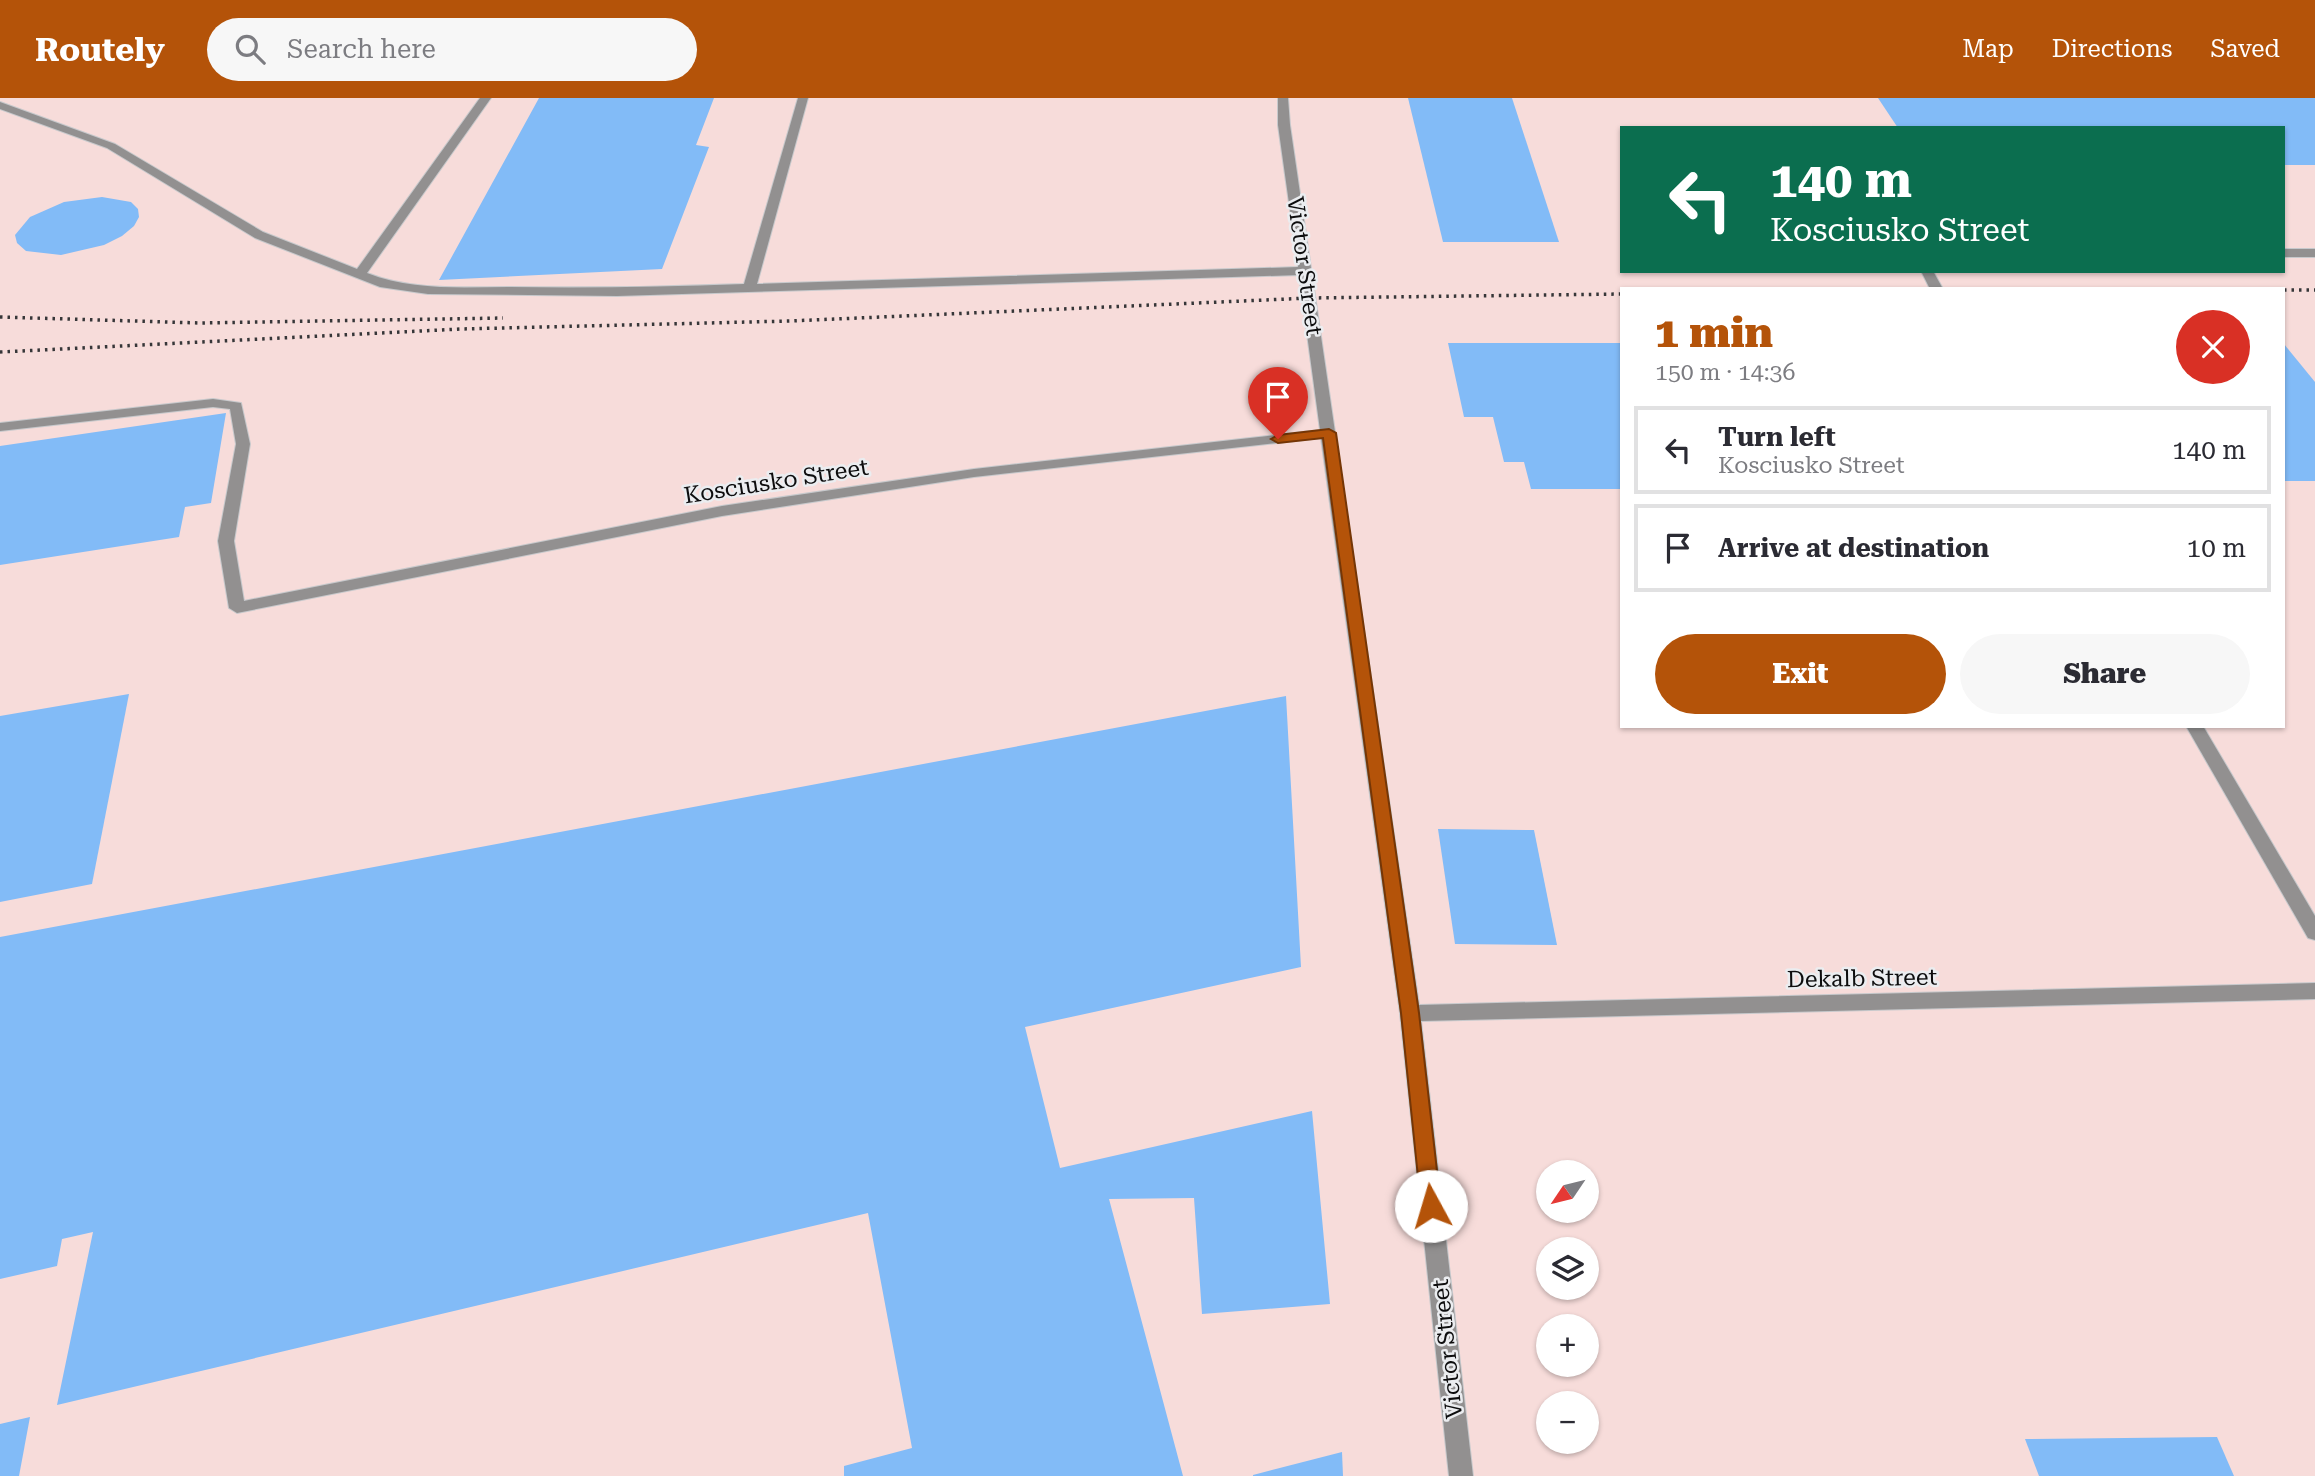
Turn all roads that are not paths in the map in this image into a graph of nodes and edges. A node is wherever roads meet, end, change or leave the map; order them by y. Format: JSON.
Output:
{"nodes":[{"id":1,"x":486,"y":98,"type":"edge"},
{"id":2,"x":803,"y":98,"type":"edge"},
{"id":3,"x":1283,"y":98,"type":"edge"},
{"id":4,"x":0,"y":105,"type":"edge"},
{"id":5,"x":2285,"y":253,"type":"edge"},
{"id":6,"x":2315,"y":253,"type":"edge"},
{"id":7,"x":1306,"y":271,"type":"junction"},
{"id":8,"x":360,"y":274,"type":"junction"},
{"id":9,"x":750,"y":288,"type":"junction"},
{"id":10,"x":0,"y":427,"type":"edge"},
{"id":11,"x":1329,"y":433,"type":"junction"},
{"id":12,"x":2195,"y":728,"type":"edge"},
{"id":13,"x":2315,"y":933,"type":"edge"},
{"id":14,"x":2315,"y":991,"type":"edge"},
{"id":15,"x":1410,"y":1013,"type":"junction"},
{"id":16,"x":1460,"y":1465,"type":"edge"}],
"edges":[{"from":1,"to":8,"type":"street"},
{"from":2,"to":9,"type":"street"},
{"from":3,"to":7,"type":"street","name":"Victor Street"},
{"from":4,"to":8,"type":"street"},
{"from":5,"to":6,"type":"street"},
{"from":7,"to":9,"type":"street"},
{"from":7,"to":11,"type":"street","name":"Victor Street"},
{"from":8,"to":9,"type":"street"},
{"from":10,"to":11,"type":"street","name":"Kosciusko Street"},
{"from":11,"to":15,"type":"street","name":"Victor Street"},
{"from":12,"to":13,"type":"street"},
{"from":14,"to":15,"type":"street","name":"Dekalb Street"},
{"from":15,"to":16,"type":"street","name":"Victor Street"}]}
